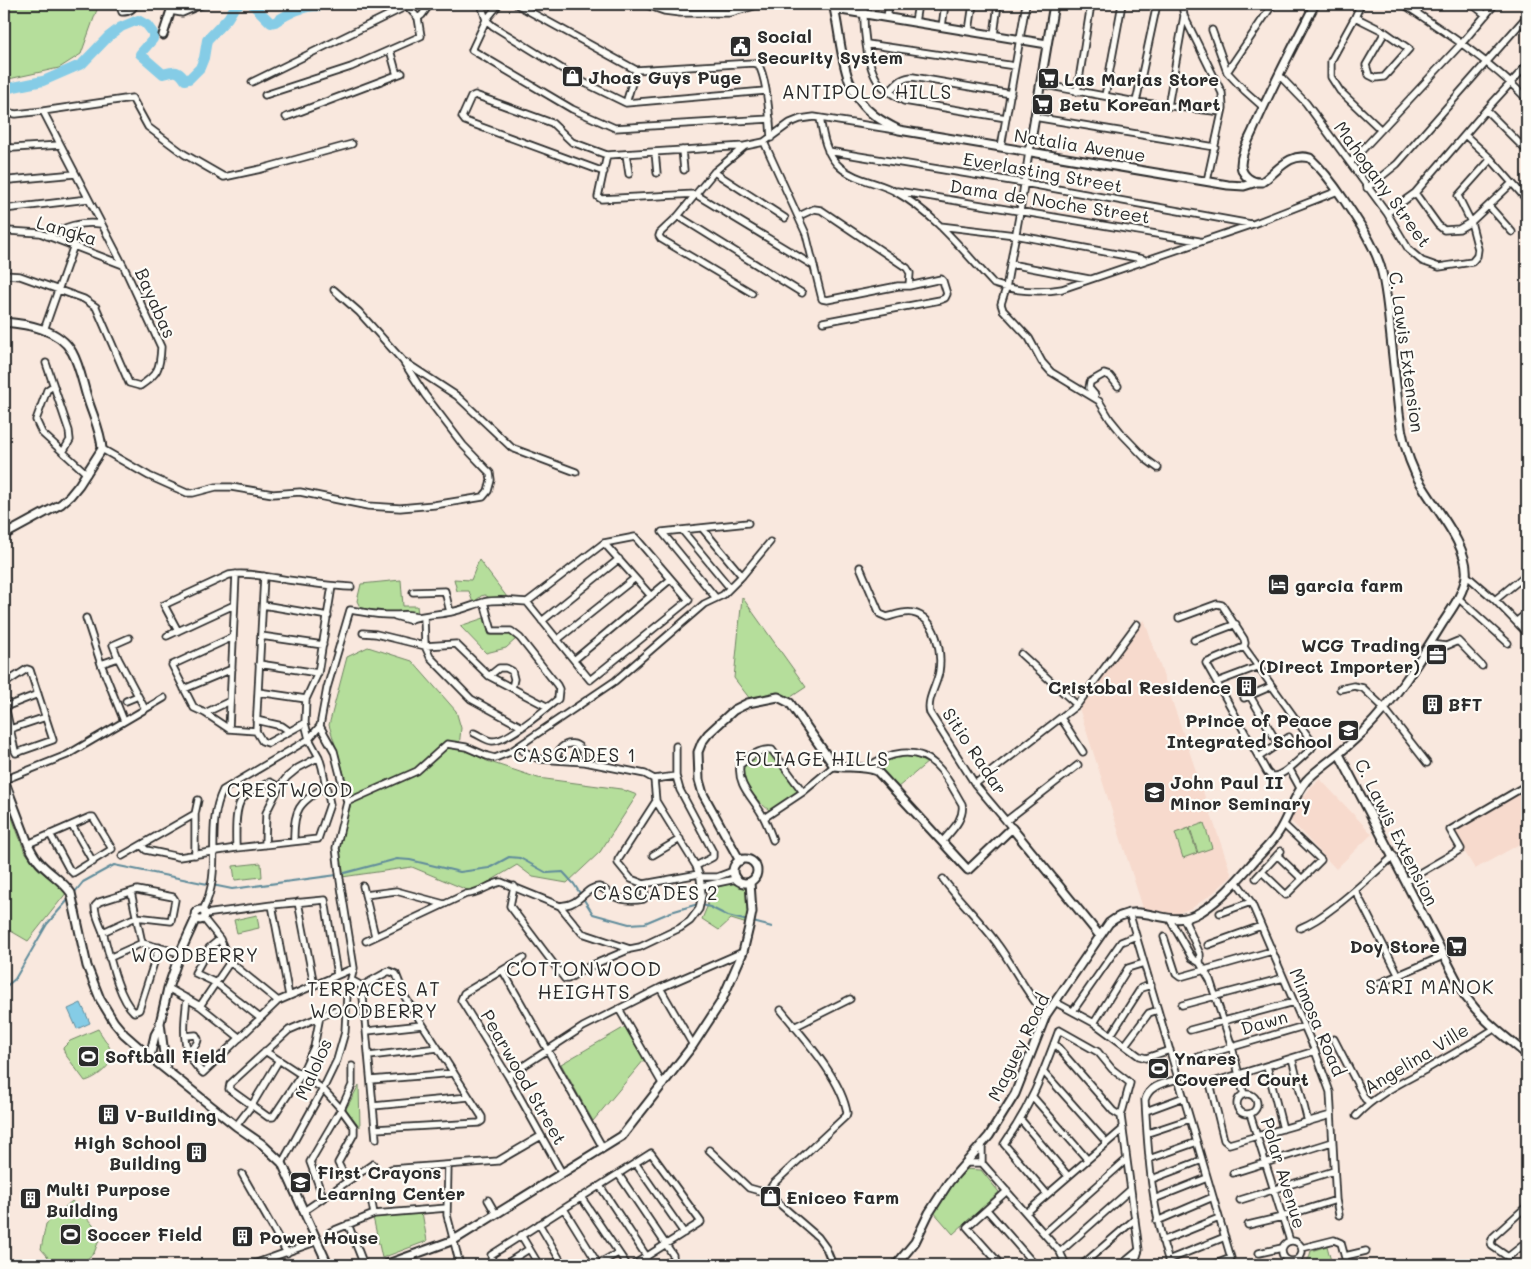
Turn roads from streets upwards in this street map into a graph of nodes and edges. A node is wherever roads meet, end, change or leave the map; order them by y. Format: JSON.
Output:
{"nodes":[{"id":1,"x":120,"y":4,"type":"edge"},
{"id":2,"x":136,"y":4,"type":"edge"},
{"id":3,"x":203,"y":4,"type":"edge"},
{"id":4,"x":430,"y":4,"type":"edge"},
{"id":5,"x":481,"y":4,"type":"edge"},
{"id":6,"x":498,"y":4,"type":"edge"},
{"id":7,"x":516,"y":4,"type":"edge"},
{"id":8,"x":644,"y":4,"type":"edge"},
{"id":9,"x":761,"y":4,"type":"edge"},
{"id":10,"x":864,"y":4,"type":"edge"},
{"id":11,"x":889,"y":4,"type":"edge"},
{"id":12,"x":918,"y":4,"type":"edge"},
{"id":13,"x":945,"y":4,"type":"edge"},
{"id":14,"x":972,"y":4,"type":"edge"},
{"id":15,"x":998,"y":4,"type":"edge"},
{"id":16,"x":1026,"y":4,"type":"edge"},
{"id":17,"x":1054,"y":4,"type":"edge"},
{"id":18,"x":1091,"y":4,"type":"edge"},
{"id":19,"x":1122,"y":4,"type":"edge"},
{"id":20,"x":1157,"y":4,"type":"edge"},
{"id":21,"x":1182,"y":4,"type":"edge"},
{"id":22,"x":1273,"y":4,"type":"edge"},
{"id":23,"x":1315,"y":4,"type":"edge"},
{"id":24,"x":1360,"y":4,"type":"edge"},
{"id":25,"x":1403,"y":4,"type":"edge"},
{"id":26,"x":1472,"y":4,"type":"edge"},
{"id":27,"x":1495,"y":4,"type":"edge"},
{"id":28,"x":750,"y":5,"type":"edge"},
{"id":29,"x":834,"y":6,"type":"edge"},
{"id":30,"x":172,"y":7,"type":"edge"},
{"id":31,"x":864,"y":14,"type":"junction"},
{"id":32,"x":1486,"y":15,"type":"junction"},
{"id":33,"x":1184,"y":16,"type":"junction"},
{"id":34,"x":1527,"y":16,"type":"edge"},
{"id":35,"x":1356,"y":17,"type":"junction"},
{"id":36,"x":418,"y":18,"type":"junction"},
{"id":37,"x":887,"y":18,"type":"junction"},
{"id":38,"x":486,"y":20,"type":"junction"},
{"id":39,"x":915,"y":22,"type":"junction"},
{"id":40,"x":942,"y":26,"type":"junction"},
{"id":41,"x":1212,"y":30,"type":"dead end"},
{"id":42,"x":969,"y":31,"type":"junction"},
{"id":43,"x":1385,"y":32,"type":"junction"},
{"id":44,"x":163,"y":35,"type":"dead end"},
{"id":45,"x":994,"y":35,"type":"junction"},
{"id":46,"x":1021,"y":39,"type":"junction"},
{"id":47,"x":1462,"y":43,"type":"junction"},
{"id":48,"x":867,"y":44,"type":"junction"},
{"id":49,"x":1047,"y":44,"type":"junction"},
{"id":50,"x":390,"y":50,"type":"junction"},
{"id":51,"x":1486,"y":62,"type":"junction"},
{"id":52,"x":1527,"y":65,"type":"edge"},
{"id":53,"x":1015,"y":66,"type":"junction"},
{"id":54,"x":636,"y":70,"type":"junction"},
{"id":55,"x":1227,"y":72,"type":"junction"},
{"id":56,"x":1279,"y":75,"type":"junction"},
{"id":57,"x":252,"y":82,"type":"dead end"},
{"id":58,"x":1511,"y":82,"type":"junction"},
{"id":59,"x":1040,"y":84,"type":"junction"},
{"id":60,"x":765,"y":91,"type":"junction"},
{"id":61,"x":889,"y":92,"type":"junction"},
{"id":62,"x":1077,"y":92,"type":"junction"},
{"id":63,"x":1011,"y":94,"type":"junction"},
{"id":64,"x":266,"y":95,"type":"dead end"},
{"id":65,"x":1105,"y":96,"type":"junction"},
{"id":66,"x":1527,"y":99,"type":"edge"},
{"id":67,"x":1136,"y":102,"type":"junction"},
{"id":68,"x":626,"y":103,"type":"junction"},
{"id":69,"x":1168,"y":106,"type":"junction"},
{"id":70,"x":1263,"y":106,"type":"junction"},
{"id":71,"x":1486,"y":110,"type":"junction"},
{"id":72,"x":43,"y":111,"type":"junction"},
{"id":73,"x":4,"y":112,"type":"edge"},
{"id":74,"x":1222,"y":112,"type":"junction"},
{"id":75,"x":1034,"y":116,"type":"junction"},
{"id":76,"x":286,"y":117,"type":"dead end"},
{"id":77,"x":820,"y":118,"type":"junction"},
{"id":78,"x":1006,"y":118,"type":"junction"},
{"id":79,"x":770,"y":119,"type":"junction"},
{"id":80,"x":898,"y":130,"type":"junction"},
{"id":81,"x":1381,"y":130,"type":"junction"},
{"id":82,"x":1465,"y":135,"type":"junction"},
{"id":83,"x":771,"y":138,"type":"junction"},
{"id":84,"x":764,"y":142,"type":"junction"},
{"id":85,"x":352,"y":144,"type":"dead end"},
{"id":86,"x":60,"y":145,"type":"junction"},
{"id":87,"x":745,"y":146,"type":"junction"},
{"id":88,"x":4,"y":147,"type":"edge"},
{"id":89,"x":1001,"y":147,"type":"junction"},
{"id":90,"x":1215,"y":147,"type":"junction"},
{"id":91,"x":682,"y":150,"type":"junction"},
{"id":92,"x":828,"y":151,"type":"junction"},
{"id":93,"x":1527,"y":151,"type":"edge"},
{"id":94,"x":655,"y":152,"type":"junction"},
{"id":95,"x":1029,"y":152,"type":"junction"},
{"id":96,"x":626,"y":154,"type":"junction"},
{"id":97,"x":607,"y":155,"type":"junction"},
{"id":98,"x":1491,"y":159,"type":"junction"},
{"id":99,"x":1350,"y":163,"type":"junction"},
{"id":100,"x":684,"y":170,"type":"dead end"},
{"id":101,"x":604,"y":172,"type":"junction"},
{"id":102,"x":714,"y":172,"type":"junction"},
{"id":103,"x":657,"y":173,"type":"dead end"},
{"id":104,"x":75,"y":174,"type":"junction"},
{"id":105,"x":628,"y":174,"type":"dead end"},
{"id":106,"x":4,"y":179,"type":"edge"},
{"id":107,"x":1207,"y":181,"type":"junction"},
{"id":108,"x":1257,"y":182,"type":"junction"},
{"id":109,"x":1024,"y":183,"type":"junction"},
{"id":110,"x":1512,"y":184,"type":"junction"},
{"id":111,"x":1367,"y":188,"type":"junction"},
{"id":112,"x":1338,"y":190,"type":"junction"},
{"id":113,"x":895,"y":191,"type":"junction"},
{"id":114,"x":1415,"y":193,"type":"junction"},
{"id":115,"x":695,"y":194,"type":"junction"},
{"id":116,"x":88,"y":199,"type":"junction"},
{"id":117,"x":1527,"y":200,"type":"edge"},
{"id":118,"x":1489,"y":206,"type":"junction"},
{"id":119,"x":4,"y":209,"type":"edge"},
{"id":120,"x":1020,"y":211,"type":"junction"},
{"id":121,"x":1387,"y":213,"type":"junction"},
{"id":122,"x":678,"y":216,"type":"junction"},
{"id":123,"x":799,"y":216,"type":"junction"},
{"id":124,"x":785,"y":218,"type":"dead end"},
{"id":125,"x":1471,"y":222,"type":"junction"},
{"id":126,"x":4,"y":224,"type":"edge"},
{"id":127,"x":101,"y":224,"type":"junction"},
{"id":128,"x":1253,"y":224,"type":"junction"},
{"id":129,"x":940,"y":226,"type":"junction"},
{"id":130,"x":1512,"y":232,"type":"dead end"},
{"id":131,"x":1015,"y":235,"type":"junction"},
{"id":132,"x":47,"y":236,"type":"junction"},
{"id":133,"x":1201,"y":241,"type":"junction"},
{"id":134,"x":74,"y":246,"type":"junction"},
{"id":135,"x":1145,"y":260,"type":"junction"},
{"id":136,"x":1010,"y":264,"type":"junction"},
{"id":137,"x":123,"y":265,"type":"junction"},
{"id":138,"x":814,"y":266,"type":"junction"},
{"id":139,"x":4,"y":276,"type":"edge"},
{"id":140,"x":1091,"y":280,"type":"junction"},
{"id":141,"x":909,"y":286,"type":"junction"},
{"id":142,"x":1006,"y":288,"type":"junction"},
{"id":143,"x":58,"y":290,"type":"junction"},
{"id":144,"x":334,"y":290,"type":"dead end"},
{"id":145,"x":752,"y":293,"type":"dead end"},
{"id":146,"x":802,"y":293,"type":"dead end"},
{"id":147,"x":4,"y":322,"type":"edge"},
{"id":148,"x":823,"y":322,"type":"dead end"},
{"id":149,"x":44,"y":330,"type":"junction"},
{"id":150,"x":403,"y":361,"type":"junction"},
{"id":151,"x":46,"y":362,"type":"dead end"},
{"id":152,"x":53,"y":386,"type":"junction"},
{"id":153,"x":1118,"y":386,"type":"dead end"},
{"id":154,"x":1099,"y":401,"type":"junction"},
{"id":155,"x":102,"y":449,"type":"junction"},
{"id":156,"x":63,"y":452,"type":"junction"},
{"id":157,"x":1158,"y":468,"type":"dead end"},
{"id":158,"x":576,"y":472,"type":"dead end"},
{"id":159,"x":87,"y":474,"type":"junction"},
{"id":160,"x":748,"y":523,"type":"dead end"},
{"id":161,"x":702,"y":528,"type":"junction"},
{"id":162,"x":682,"y":530,"type":"junction"},
{"id":163,"x":4,"y":535,"type":"edge"},
{"id":164,"x":770,"y":542,"type":"dead end"},
{"id":165,"x":604,"y":543,"type":"junction"},
{"id":166,"x":619,"y":559,"type":"junction"},
{"id":167,"x":860,"y":567,"type":"dead end"},
{"id":168,"x":236,"y":574,"type":"junction"},
{"id":169,"x":1527,"y":574,"type":"edge"},
{"id":170,"x":1466,"y":575,"type":"junction"},
{"id":171,"x":264,"y":576,"type":"junction"},
{"id":172,"x":742,"y":576,"type":"junction"},
{"id":173,"x":635,"y":578,"type":"junction"},
{"id":174,"x":671,"y":578,"type":"junction"},
{"id":175,"x":332,"y":586,"type":"junction"},
{"id":176,"x":352,"y":587,"type":"dead end"},
{"id":177,"x":730,"y":588,"type":"junction"},
{"id":178,"x":413,"y":592,"type":"dead end"},
{"id":179,"x":651,"y":596,"type":"junction"},
{"id":180,"x":716,"y":598,"type":"junction"},
{"id":181,"x":1458,"y":598,"type":"junction"},
{"id":182,"x":1495,"y":600,"type":"junction"},
{"id":183,"x":484,"y":602,"type":"junction"},
{"id":184,"x":527,"y":602,"type":"junction"},
{"id":185,"x":234,"y":605,"type":"junction"},
{"id":186,"x":263,"y":605,"type":"junction"},
{"id":187,"x":450,"y":612,"type":"junction"},
{"id":188,"x":1527,"y":613,"type":"edge"},
{"id":189,"x":328,"y":616,"type":"junction"},
{"id":190,"x":420,"y":616,"type":"junction"},
{"id":191,"x":86,"y":618,"type":"dead end"},
{"id":192,"x":1179,"y":618,"type":"dead end"},
{"id":193,"x":542,"y":621,"type":"junction"},
{"id":194,"x":1517,"y":621,"type":"junction"},
{"id":195,"x":1137,"y":624,"type":"dead end"},
{"id":196,"x":1236,"y":624,"type":"junction"},
{"id":197,"x":178,"y":631,"type":"junction"},
{"id":198,"x":363,"y":633,"type":"dead end"},
{"id":199,"x":1527,"y":634,"type":"edge"},
{"id":200,"x":167,"y":636,"type":"dead end"},
{"id":201,"x":261,"y":636,"type":"junction"},
{"id":202,"x":233,"y":637,"type":"junction"},
{"id":203,"x":129,"y":638,"type":"dead end"},
{"id":204,"x":557,"y":640,"type":"junction"},
{"id":205,"x":1194,"y":640,"type":"dead end"},
{"id":206,"x":1508,"y":643,"type":"dead end"},
{"id":207,"x":1430,"y":644,"type":"junction"},
{"id":208,"x":323,"y":645,"type":"junction"},
{"id":209,"x":425,"y":646,"type":"junction"},
{"id":210,"x":1244,"y":647,"type":"junction"},
{"id":211,"x":1021,"y":654,"type":"dead end"},
{"id":212,"x":118,"y":658,"type":"junction"},
{"id":213,"x":574,"y":660,"type":"junction"},
{"id":214,"x":101,"y":664,"type":"junction"},
{"id":215,"x":259,"y":664,"type":"junction"},
{"id":216,"x":1482,"y":666,"type":"dead end"},
{"id":217,"x":1257,"y":667,"type":"junction"},
{"id":218,"x":232,"y":669,"type":"junction"},
{"id":219,"x":318,"y":673,"type":"junction"},
{"id":220,"x":489,"y":676,"type":"junction"},
{"id":221,"x":1217,"y":682,"type":"junction"},
{"id":222,"x":4,"y":684,"type":"edge"},
{"id":223,"x":1272,"y":686,"type":"junction"},
{"id":224,"x":512,"y":688,"type":"junction"},
{"id":225,"x":184,"y":689,"type":"junction"},
{"id":226,"x":1340,"y":689,"type":"dead end"},
{"id":227,"x":258,"y":692,"type":"junction"},
{"id":228,"x":38,"y":694,"type":"junction"},
{"id":229,"x":138,"y":696,"type":"junction"},
{"id":230,"x":1250,"y":696,"type":"junction"},
{"id":231,"x":164,"y":698,"type":"dead end"},
{"id":232,"x":1244,"y":698,"type":"dead end"},
{"id":233,"x":306,"y":699,"type":"junction"},
{"id":234,"x":230,"y":701,"type":"junction"},
{"id":235,"x":126,"y":702,"type":"dead end"},
{"id":236,"x":4,"y":704,"type":"edge"},
{"id":237,"x":1077,"y":705,"type":"junction"},
{"id":238,"x":548,"y":707,"type":"junction"},
{"id":239,"x":1384,"y":708,"type":"junction"},
{"id":240,"x":144,"y":709,"type":"junction"},
{"id":241,"x":205,"y":713,"type":"junction"},
{"id":242,"x":46,"y":717,"type":"junction"},
{"id":243,"x":1062,"y":718,"type":"junction"},
{"id":244,"x":256,"y":720,"type":"junction"},
{"id":245,"x":124,"y":721,"type":"junction"},
{"id":246,"x":305,"y":723,"type":"junction"},
{"id":247,"x":320,"y":726,"type":"junction"},
{"id":248,"x":522,"y":727,"type":"junction"},
{"id":249,"x":229,"y":729,"type":"junction"},
{"id":250,"x":7,"y":731,"type":"edge"},
{"id":251,"x":256,"y":731,"type":"junction"},
{"id":252,"x":289,"y":731,"type":"junction"},
{"id":253,"x":474,"y":733,"type":"dead end"},
{"id":254,"x":1290,"y":737,"type":"dead end"},
{"id":255,"x":309,"y":739,"type":"junction"},
{"id":256,"x":1278,"y":744,"type":"junction"},
{"id":257,"x":522,"y":745,"type":"junction"},
{"id":258,"x":676,"y":746,"type":"dead end"},
{"id":259,"x":1083,"y":752,"type":"dead end"},
{"id":260,"x":1339,"y":754,"type":"junction"},
{"id":261,"x":319,"y":757,"type":"junction"},
{"id":262,"x":1259,"y":758,"type":"junction"},
{"id":263,"x":556,"y":760,"type":"junction"},
{"id":264,"x":585,"y":762,"type":"junction"},
{"id":265,"x":1427,"y":763,"type":"dead end"},
{"id":266,"x":1078,"y":765,"type":"dead end"},
{"id":267,"x":834,"y":766,"type":"junction"},
{"id":268,"x":868,"y":767,"type":"junction"},
{"id":269,"x":1289,"y":768,"type":"junction"},
{"id":270,"x":676,"y":776,"type":"junction"},
{"id":271,"x":654,"y":779,"type":"junction"},
{"id":272,"x":4,"y":780,"type":"edge"},
{"id":273,"x":975,"y":784,"type":"junction"},
{"id":274,"x":1527,"y":784,"type":"edge"},
{"id":275,"x":326,"y":786,"type":"junction"},
{"id":276,"x":279,"y":787,"type":"junction"},
{"id":277,"x":1300,"y":788,"type":"junction"},
{"id":278,"x":803,"y":792,"type":"junction"},
{"id":279,"x":198,"y":800,"type":"dead end"},
{"id":280,"x":656,"y":801,"type":"junction"},
{"id":281,"x":347,"y":802,"type":"junction"},
{"id":282,"x":195,"y":814,"type":"junction"},
{"id":283,"x":764,"y":818,"type":"junction"},
{"id":284,"x":1006,"y":821,"type":"junction"},
{"id":285,"x":1283,"y":824,"type":"junction"},
{"id":286,"x":72,"y":825,"type":"junction"},
{"id":287,"x":1012,"y":828,"type":"junction"},
{"id":288,"x":50,"y":834,"type":"junction"},
{"id":289,"x":680,"y":839,"type":"junction"},
{"id":290,"x":773,"y":840,"type":"dead end"},
{"id":291,"x":294,"y":842,"type":"junction"},
{"id":292,"x":942,"y":842,"type":"junction"},
{"id":293,"x":28,"y":844,"type":"junction"},
{"id":294,"x":141,"y":845,"type":"junction"},
{"id":295,"x":265,"y":845,"type":"junction"},
{"id":296,"x":236,"y":848,"type":"junction"},
{"id":297,"x":214,"y":851,"type":"junction"},
{"id":298,"x":653,"y":854,"type":"dead end"},
{"id":299,"x":196,"y":855,"type":"junction"},
{"id":300,"x":122,"y":856,"type":"dead end"},
{"id":301,"x":1394,"y":856,"type":"junction"},
{"id":302,"x":740,"y":861,"type":"junction"},
{"id":303,"x":93,"y":862,"type":"junction"},
{"id":304,"x":696,"y":866,"type":"junction"},
{"id":305,"x":733,"y":871,"type":"junction"},
{"id":306,"x":1262,"y":872,"type":"junction"},
{"id":307,"x":699,"y":876,"type":"junction"},
{"id":308,"x":1256,"y":878,"type":"dead end"},
{"id":309,"x":736,"y":879,"type":"junction"},
{"id":310,"x":1302,"y":879,"type":"junction"},
{"id":311,"x":943,"y":880,"type":"dead end"},
{"id":312,"x":1236,"y":881,"type":"junction"},
{"id":313,"x":1406,"y":881,"type":"junction"},
{"id":314,"x":750,"y":882,"type":"junction"},
{"id":315,"x":644,"y":884,"type":"junction"},
{"id":316,"x":363,"y":886,"type":"dead end"},
{"id":317,"x":514,"y":886,"type":"junction"},
{"id":318,"x":702,"y":886,"type":"junction"},
{"id":319,"x":1355,"y":890,"type":"junction"},
{"id":320,"x":131,"y":892,"type":"junction"},
{"id":321,"x":365,"y":895,"type":"junction"},
{"id":322,"x":298,"y":902,"type":"junction"},
{"id":323,"x":1251,"y":902,"type":"junction"},
{"id":324,"x":444,"y":904,"type":"junction"},
{"id":325,"x":272,"y":905,"type":"junction"},
{"id":326,"x":560,"y":906,"type":"junction"},
{"id":327,"x":1129,"y":912,"type":"junction"},
{"id":328,"x":1220,"y":913,"type":"dead end"},
{"id":329,"x":202,"y":915,"type":"junction"},
{"id":330,"x":136,"y":917,"type":"junction"},
{"id":331,"x":1169,"y":918,"type":"junction"},
{"id":332,"x":1184,"y":919,"type":"junction"},
{"id":333,"x":1261,"y":926,"type":"junction"},
{"id":334,"x":1300,"y":928,"type":"dead end"},
{"id":335,"x":102,"y":932,"type":"junction"},
{"id":336,"x":375,"y":936,"type":"junction"},
{"id":337,"x":1100,"y":936,"type":"junction"},
{"id":338,"x":1136,"y":936,"type":"junction"},
{"id":339,"x":1164,"y":937,"type":"dead end"},
{"id":340,"x":220,"y":939,"type":"junction"},
{"id":341,"x":366,"y":941,"type":"dead end"},
{"id":342,"x":142,"y":943,"type":"junction"},
{"id":343,"x":1208,"y":945,"type":"dead end"},
{"id":344,"x":159,"y":947,"type":"junction"},
{"id":345,"x":630,"y":949,"type":"junction"},
{"id":346,"x":1272,"y":951,"type":"junction"},
{"id":347,"x":743,"y":952,"type":"junction"},
{"id":348,"x":180,"y":953,"type":"junction"},
{"id":349,"x":1443,"y":956,"type":"junction"},
{"id":350,"x":109,"y":958,"type":"junction"},
{"id":351,"x":523,"y":958,"type":"dead end"},
{"id":352,"x":230,"y":962,"type":"junction"},
{"id":353,"x":1144,"y":963,"type":"junction"},
{"id":354,"x":1200,"y":963,"type":"junction"},
{"id":355,"x":354,"y":968,"type":"junction"},
{"id":356,"x":1205,"y":970,"type":"junction"},
{"id":357,"x":503,"y":971,"type":"junction"},
{"id":358,"x":1398,"y":974,"type":"junction"},
{"id":359,"x":337,"y":975,"type":"junction"},
{"id":360,"x":1283,"y":978,"type":"junction"},
{"id":361,"x":351,"y":980,"type":"junction"},
{"id":362,"x":216,"y":983,"type":"junction"},
{"id":363,"x":1380,"y":983,"type":"dead end"},
{"id":364,"x":314,"y":985,"type":"junction"},
{"id":365,"x":1151,"y":985,"type":"junction"},
{"id":366,"x":362,"y":986,"type":"junction"},
{"id":367,"x":168,"y":988,"type":"junction"},
{"id":368,"x":660,"y":988,"type":"junction"},
{"id":369,"x":289,"y":996,"type":"junction"},
{"id":370,"x":1216,"y":996,"type":"junction"},
{"id":371,"x":187,"y":998,"type":"junction"},
{"id":372,"x":850,"y":999,"type":"dead end"},
{"id":373,"x":278,"y":1001,"type":"junction"},
{"id":374,"x":1054,"y":1002,"type":"junction"},
{"id":375,"x":1294,"y":1002,"type":"junction"},
{"id":376,"x":1182,"y":1005,"type":"dead end"},
{"id":377,"x":200,"y":1006,"type":"junction"},
{"id":378,"x":620,"y":1008,"type":"junction"},
{"id":379,"x":338,"y":1009,"type":"dead end"},
{"id":380,"x":781,"y":1010,"type":"dead end"},
{"id":381,"x":1158,"y":1010,"type":"junction"},
{"id":382,"x":1074,"y":1011,"type":"junction"},
{"id":383,"x":1046,"y":1015,"type":"junction"},
{"id":384,"x":320,"y":1016,"type":"junction"},
{"id":385,"x":260,"y":1018,"type":"junction"},
{"id":386,"x":1223,"y":1021,"type":"junction"},
{"id":387,"x":1094,"y":1023,"type":"junction"},
{"id":388,"x":422,"y":1025,"type":"junction"},
{"id":389,"x":160,"y":1026,"type":"junction"},
{"id":390,"x":1304,"y":1026,"type":"junction"},
{"id":391,"x":794,"y":1027,"type":"junction"},
{"id":392,"x":1494,"y":1029,"type":"junction"},
{"id":393,"x":366,"y":1030,"type":"junction"},
{"id":394,"x":1190,"y":1030,"type":"dead end"},
{"id":395,"x":1111,"y":1035,"type":"junction"},
{"id":396,"x":185,"y":1036,"type":"junction"},
{"id":397,"x":240,"y":1038,"type":"junction"},
{"id":398,"x":1334,"y":1039,"type":"dead end"},
{"id":399,"x":1054,"y":1043,"type":"junction"},
{"id":400,"x":693,"y":1045,"type":"junction"},
{"id":401,"x":1125,"y":1045,"type":"junction"},
{"id":402,"x":1232,"y":1047,"type":"junction"},
{"id":403,"x":438,"y":1048,"type":"junction"},
{"id":404,"x":186,"y":1049,"type":"junction"},
{"id":405,"x":548,"y":1049,"type":"junction"},
{"id":406,"x":1170,"y":1050,"type":"junction"},
{"id":407,"x":265,"y":1051,"type":"junction"},
{"id":408,"x":1315,"y":1051,"type":"junction"},
{"id":409,"x":1527,"y":1055,"type":"edge"},
{"id":410,"x":369,"y":1056,"type":"junction"},
{"id":411,"x":150,"y":1057,"type":"junction"},
{"id":412,"x":1198,"y":1057,"type":"dead end"},
{"id":413,"x":1292,"y":1058,"type":"junction"},
{"id":414,"x":279,"y":1060,"type":"junction"},
{"id":415,"x":352,"y":1066,"type":"dead end"},
{"id":416,"x":1268,"y":1066,"type":"junction"},
{"id":417,"x":166,"y":1070,"type":"junction"},
{"id":418,"x":1043,"y":1071,"type":"junction"},
{"id":419,"x":454,"y":1073,"type":"junction"},
{"id":420,"x":1238,"y":1074,"type":"junction"},
{"id":421,"x":301,"y":1075,"type":"junction"},
{"id":422,"x":508,"y":1076,"type":"junction"},
{"id":423,"x":1178,"y":1079,"type":"junction"},
{"id":424,"x":371,"y":1080,"type":"junction"},
{"id":425,"x":663,"y":1085,"type":"junction"},
{"id":426,"x":323,"y":1090,"type":"junction"},
{"id":427,"x":1244,"y":1095,"type":"junction"},
{"id":428,"x":469,"y":1097,"type":"junction"},
{"id":429,"x":1033,"y":1097,"type":"junction"},
{"id":430,"x":1184,"y":1097,"type":"junction"},
{"id":431,"x":1370,"y":1102,"type":"junction"},
{"id":432,"x":252,"y":1105,"type":"junction"},
{"id":433,"x":373,"y":1106,"type":"junction"},
{"id":434,"x":341,"y":1109,"type":"junction"},
{"id":435,"x":1146,"y":1111,"type":"junction"},
{"id":436,"x":1250,"y":1114,"type":"junction"},
{"id":437,"x":1331,"y":1115,"type":"junction"},
{"id":438,"x":1121,"y":1116,"type":"junction"},
{"id":439,"x":1356,"y":1116,"type":"dead end"},
{"id":440,"x":1190,"y":1119,"type":"junction"},
{"id":441,"x":1020,"y":1120,"type":"junction"},
{"id":442,"x":1308,"y":1122,"type":"junction"},
{"id":443,"x":236,"y":1126,"type":"junction"},
{"id":444,"x":375,"y":1129,"type":"junction"},
{"id":445,"x":1123,"y":1129,"type":"junction"},
{"id":446,"x":1283,"y":1129,"type":"junction"},
{"id":447,"x":1148,"y":1133,"type":"junction"},
{"id":448,"x":540,"y":1136,"type":"junction"},
{"id":449,"x":1257,"y":1137,"type":"junction"},
{"id":450,"x":376,"y":1139,"type":"dead end"},
{"id":451,"x":1197,"y":1142,"type":"junction"},
{"id":452,"x":1332,"y":1142,"type":"junction"},
{"id":453,"x":1107,"y":1143,"type":"junction"},
{"id":454,"x":982,"y":1146,"type":"junction"},
{"id":455,"x":603,"y":1148,"type":"junction"},
{"id":456,"x":709,"y":1150,"type":"dead end"},
{"id":457,"x":1087,"y":1159,"type":"junction"},
{"id":458,"x":1150,"y":1159,"type":"junction"},
{"id":459,"x":1126,"y":1160,"type":"junction"},
{"id":460,"x":1202,"y":1160,"type":"junction"},
{"id":461,"x":282,"y":1163,"type":"junction"},
{"id":462,"x":966,"y":1163,"type":"junction"},
{"id":463,"x":373,"y":1164,"type":"dead end"},
{"id":464,"x":636,"y":1164,"type":"junction"},
{"id":465,"x":984,"y":1164,"type":"junction"},
{"id":466,"x":1265,"y":1164,"type":"junction"},
{"id":467,"x":448,"y":1166,"type":"junction"},
{"id":468,"x":392,"y":1169,"type":"dead end"},
{"id":469,"x":1334,"y":1171,"type":"junction"},
{"id":470,"x":562,"y":1173,"type":"junction"},
{"id":471,"x":1233,"y":1173,"type":"dead end"},
{"id":472,"x":242,"y":1174,"type":"dead end"},
{"id":473,"x":619,"y":1175,"type":"junction"},
{"id":474,"x":1068,"y":1176,"type":"junction"},
{"id":475,"x":1207,"y":1178,"type":"junction"},
{"id":476,"x":1152,"y":1179,"type":"junction"},
{"id":477,"x":347,"y":1182,"type":"junction"},
{"id":478,"x":600,"y":1186,"type":"junction"},
{"id":479,"x":1130,"y":1190,"type":"junction"},
{"id":480,"x":1273,"y":1190,"type":"junction"},
{"id":481,"x":1007,"y":1191,"type":"junction"},
{"id":482,"x":766,"y":1193,"type":"junction"},
{"id":483,"x":1047,"y":1194,"type":"junction"},
{"id":484,"x":323,"y":1197,"type":"junction"},
{"id":485,"x":581,"y":1197,"type":"junction"},
{"id":486,"x":1213,"y":1197,"type":"junction"},
{"id":487,"x":371,"y":1198,"type":"dead end"},
{"id":488,"x":1154,"y":1199,"type":"junction"},
{"id":489,"x":488,"y":1200,"type":"dead end"},
{"id":490,"x":1240,"y":1200,"type":"dead end"},
{"id":491,"x":1336,"y":1200,"type":"junction"},
{"id":492,"x":1527,"y":1206,"type":"edge"},
{"id":493,"x":447,"y":1208,"type":"junction"},
{"id":494,"x":564,"y":1209,"type":"junction"},
{"id":495,"x":986,"y":1210,"type":"junction"},
{"id":496,"x":304,"y":1211,"type":"junction"},
{"id":497,"x":1026,"y":1213,"type":"junction"},
{"id":498,"x":374,"y":1214,"type":"junction"},
{"id":499,"x":496,"y":1214,"type":"junction"},
{"id":500,"x":1339,"y":1215,"type":"dead end"},
{"id":501,"x":1282,"y":1217,"type":"junction"},
{"id":502,"x":1219,"y":1218,"type":"junction"},
{"id":503,"x":1134,"y":1219,"type":"junction"},
{"id":504,"x":1157,"y":1221,"type":"junction"},
{"id":505,"x":348,"y":1224,"type":"junction"},
{"id":506,"x":539,"y":1224,"type":"junction"},
{"id":507,"x":1248,"y":1225,"type":"dead end"},
{"id":508,"x":330,"y":1232,"type":"dead end"},
{"id":509,"x":684,"y":1233,"type":"junction"},
{"id":510,"x":1044,"y":1233,"type":"junction"},
{"id":511,"x":522,"y":1235,"type":"junction"},
{"id":512,"x":1225,"y":1237,"type":"junction"},
{"id":513,"x":454,"y":1240,"type":"junction"},
{"id":514,"x":1162,"y":1241,"type":"junction"},
{"id":515,"x":1290,"y":1241,"type":"junction"},
{"id":516,"x":318,"y":1242,"type":"junction"},
{"id":517,"x":1527,"y":1242,"type":"edge"},
{"id":518,"x":666,"y":1245,"type":"junction"},
{"id":519,"x":1282,"y":1248,"type":"junction"},
{"id":520,"x":1302,"y":1248,"type":"junction"},
{"id":521,"x":529,"y":1249,"type":"junction"},
{"id":522,"x":1139,"y":1250,"type":"junction"},
{"id":523,"x":1366,"y":1251,"type":"dead end"},
{"id":524,"x":1060,"y":1252,"type":"junction"},
{"id":525,"x":287,"y":1253,"type":"junction"},
{"id":526,"x":618,"y":1253,"type":"junction"},
{"id":527,"x":1259,"y":1253,"type":"dead end"},
{"id":528,"x":1345,"y":1256,"type":"junction"},
{"id":529,"x":647,"y":1257,"type":"junction"},
{"id":530,"x":1169,"y":1263,"type":"edge"},
{"id":531,"x":1286,"y":1263,"type":"edge"},
{"id":532,"x":1297,"y":1263,"type":"edge"},
{"id":533,"x":251,"y":1265,"type":"edge"},
{"id":534,"x":328,"y":1265,"type":"edge"},
{"id":535,"x":364,"y":1265,"type":"edge"},
{"id":536,"x":385,"y":1265,"type":"edge"},
{"id":537,"x":460,"y":1265,"type":"edge"},
{"id":538,"x":493,"y":1265,"type":"edge"},
{"id":539,"x":504,"y":1265,"type":"edge"},
{"id":540,"x":538,"y":1265,"type":"edge"},
{"id":541,"x":563,"y":1265,"type":"edge"},
{"id":542,"x":597,"y":1265,"type":"edge"},
{"id":543,"x":626,"y":1265,"type":"edge"},
{"id":544,"x":633,"y":1265,"type":"edge"},
{"id":545,"x":664,"y":1265,"type":"edge"},
{"id":546,"x":833,"y":1265,"type":"edge"},
{"id":547,"x":896,"y":1265,"type":"edge"},
{"id":548,"x":1000,"y":1265,"type":"edge"},
{"id":549,"x":1035,"y":1265,"type":"edge"},
{"id":550,"x":1066,"y":1265,"type":"edge"},
{"id":551,"x":1082,"y":1265,"type":"edge"},
{"id":552,"x":1121,"y":1265,"type":"edge"},
{"id":553,"x":1134,"y":1265,"type":"edge"},
{"id":554,"x":1213,"y":1265,"type":"edge"},
{"id":555,"x":1347,"y":1265,"type":"edge"}],
"edges":[{"from":1,"to":2,"type":"street"},
{"from":3,"to":30,"type":"street"},
{"from":4,"to":36,"type":"street"},
{"from":5,"to":38,"type":"street"},
{"from":6,"to":38,"type":"street"},
{"from":7,"to":54,"type":"street"},
{"from":8,"to":28,"type":"street"},
{"from":9,"to":28,"type":"street"},
{"from":10,"to":31,"type":"street"},
{"from":11,"to":37,"type":"street"},
{"from":12,"to":39,"type":"street"},
{"from":13,"to":40,"type":"street"},
{"from":14,"to":42,"type":"street"},
{"from":15,"to":45,"type":"street"},
{"from":16,"to":46,"type":"street"},
{"from":17,"to":49,"type":"street"},
{"from":18,"to":62,"type":"street"},
{"from":19,"to":65,"type":"street"},
{"from":20,"to":67,"type":"street"},
{"from":21,"to":33,"type":"street"},
{"from":22,"to":55,"type":"street"},
{"from":23,"to":56,"type":"street"},
{"from":24,"to":35,"type":"street"},
{"from":25,"to":47,"type":"street"},
{"from":26,"to":32,"type":"street"},
{"from":27,"to":32,"type":"street"},
{"from":29,"to":31,"type":"street"},
{"from":29,"to":80,"type":"street"},
{"from":30,"to":44,"type":"street"},
{"from":31,"to":37,"type":"street"},
{"from":31,"to":48,"type":"street"},
{"from":32,"to":47,"type":"street"},
{"from":33,"to":69,"type":"street"},
{"from":33,"to":74,"type":"street"},
{"from":34,"to":51,"type":"street"},
{"from":35,"to":43,"type":"street"},
{"from":35,"to":81,"type":"street"},
{"from":36,"to":50,"type":"street"},
{"from":36,"to":57,"type":"street"},
{"from":37,"to":39,"type":"street"},
{"from":38,"to":68,"type":"street"},
{"from":38,"to":79,"type":"street"},
{"from":39,"to":40,"type":"street"},
{"from":40,"to":42,"type":"street"},
{"from":41,"to":55,"type":"street"},
{"from":42,"to":45,"type":"street"},
{"from":43,"to":43,"type":"street"},
{"from":45,"to":46,"type":"street"},
{"from":46,"to":49,"type":"street"},
{"from":46,"to":53,"type":"street"},
{"from":47,"to":51,"type":"street"},
{"from":47,"to":81,"type":"street"},
{"from":48,"to":53,"type":"street"},
{"from":48,"to":61,"type":"street"},
{"from":49,"to":59,"type":"street"},
{"from":50,"to":64,"type":"street"},
{"from":50,"to":76,"type":"street"},
{"from":51,"to":58,"type":"street"},
{"from":51,"to":111,"type":"street"},
{"from":52,"to":58,"type":"street"},
{"from":53,"to":63,"type":"street"},
{"from":54,"to":60,"type":"street"},
{"from":54,"to":68,"type":"street"},
{"from":55,"to":70,"type":"street"},
{"from":56,"to":70,"type":"street"},
{"from":56,"to":99,"type":"street","name":"Mahogany Street"},
{"from":58,"to":66,"type":"street"},
{"from":58,"to":71,"type":"street"},
{"from":59,"to":62,"type":"street"},
{"from":59,"to":75,"type":"street"},
{"from":60,"to":68,"type":"street"},
{"from":60,"to":79,"type":"street"},
{"from":61,"to":63,"type":"street"},
{"from":61,"to":78,"type":"street"},
{"from":62,"to":65,"type":"street"},
{"from":63,"to":78,"type":"street"},
{"from":65,"to":67,"type":"street"},
{"from":67,"to":69,"type":"street"},
{"from":69,"to":74,"type":"street"},
{"from":70,"to":108,"type":"street"},
{"from":71,"to":82,"type":"street"},
{"from":71,"to":93,"type":"street"},
{"from":72,"to":73,"type":"street"},
{"from":72,"to":85,"type":"street"},
{"from":72,"to":86,"type":"street","name":"Bayabas"},
{"from":74,"to":90,"type":"street"},
{"from":75,"to":90,"type":"street"},
{"from":75,"to":95,"type":"street"},
{"from":77,"to":80,"type":"street"},
{"from":77,"to":83,"type":"street"},
{"from":77,"to":92,"type":"street"},
{"from":78,"to":89,"type":"street"},
{"from":79,"to":83,"type":"street"},
{"from":80,"to":89,"type":"street","name":"Natalia Avenue"},
{"from":81,"to":99,"type":"street"},
{"from":82,"to":98,"type":"street"},
{"from":82,"to":114,"type":"street"},
{"from":83,"to":84,"type":"street"},
{"from":84,"to":87,"type":"street"},
{"from":84,"to":123,"type":"street"},
{"from":86,"to":88,"type":"street"},
{"from":86,"to":104,"type":"street","name":"Bayabas"},
{"from":87,"to":91,"type":"street"},
{"from":87,"to":102,"type":"street"},
{"from":89,"to":95,"type":"street","name":"Natalia Avenue"},
{"from":90,"to":107,"type":"street"},
{"from":91,"to":94,"type":"street"},
{"from":91,"to":100,"type":"street"},
{"from":92,"to":109,"type":"street","name":"Everlasting Street"},
{"from":92,"to":113,"type":"street"},
{"from":94,"to":96,"type":"street"},
{"from":94,"to":103,"type":"street"},
{"from":95,"to":107,"type":"street","name":"Natalia Avenue"},
{"from":95,"to":109,"type":"street"},
{"from":96,"to":97,"type":"street"},
{"from":96,"to":105,"type":"street"},
{"from":97,"to":101,"type":"street"},
{"from":97,"to":101,"type":"street"},
{"from":98,"to":110,"type":"street"},
{"from":98,"to":125,"type":"street","name":"Mahogany Street"},
{"from":99,"to":111,"type":"street","name":"Mahogany Street"},
{"from":101,"to":115,"type":"street"},
{"from":102,"to":115,"type":"street"},
{"from":102,"to":124,"type":"street"},
{"from":104,"to":106,"type":"street"},
{"from":104,"to":116,"type":"street","name":"Bayabas"},
{"from":107,"to":108,"type":"street","name":"Natalia Avenue"},
{"from":108,"to":112,"type":"street","name":"C. Lawis Extension"},
{"from":109,"to":120,"type":"street"},
{"from":109,"to":128,"type":"street","name":"Everlasting Street"},
{"from":110,"to":117,"type":"street"},
{"from":110,"to":118,"type":"street"},
{"from":111,"to":121,"type":"street","name":"Mahogany Street"},
{"from":112,"to":128,"type":"street"},
{"from":112,"to":170,"type":"street","name":"C. Lawis Extension"},
{"from":113,"to":120,"type":"street","name":"Dama de Noche Street"},
{"from":113,"to":129,"type":"street"},
{"from":114,"to":121,"type":"street"},
{"from":114,"to":125,"type":"street"},
{"from":115,"to":122,"type":"street"},
{"from":115,"to":138,"type":"street"},
{"from":116,"to":119,"type":"street"},
{"from":116,"to":127,"type":"street","name":"Bayabas"},
{"from":118,"to":125,"type":"street"},
{"from":118,"to":130,"type":"street"},
{"from":120,"to":131,"type":"street"},
{"from":120,"to":133,"type":"street","name":"Dama de Noche Street"},
{"from":121,"to":125,"type":"street","name":"Mahogany Street"},
{"from":122,"to":145,"type":"street"},
{"from":122,"to":146,"type":"street"},
{"from":123,"to":138,"type":"street"},
{"from":123,"to":141,"type":"street"},
{"from":126,"to":132,"type":"street","name":"Langka"},
{"from":127,"to":132,"type":"street"},
{"from":127,"to":137,"type":"street","name":"Bayabas"},
{"from":128,"to":133,"type":"street"},
{"from":129,"to":131,"type":"street"},
{"from":129,"to":142,"type":"street"},
{"from":131,"to":135,"type":"street"},
{"from":131,"to":136,"type":"street"},
{"from":132,"to":134,"type":"street","name":"Langka"},
{"from":133,"to":135,"type":"street"},
{"from":134,"to":137,"type":"street","name":"Langka"},
{"from":134,"to":143,"type":"street"},
{"from":135,"to":140,"type":"street"},
{"from":136,"to":140,"type":"street"},
{"from":136,"to":142,"type":"street"},
{"from":137,"to":143,"type":"street","name":"Bayabas"},
{"from":138,"to":141,"type":"street"},
{"from":139,"to":143,"type":"street","name":"Bayabas"},
{"from":140,"to":142,"type":"street"},
{"from":141,"to":148,"type":"street"},
{"from":142,"to":154,"type":"street"},
{"from":143,"to":149,"type":"street"},
{"from":144,"to":150,"type":"street"},
{"from":147,"to":149,"type":"street"},
{"from":149,"to":155,"type":"street"},
{"from":150,"to":155,"type":"street"},
{"from":150,"to":158,"type":"street"},
{"from":151,"to":152,"type":"street"},
{"from":152,"to":156,"type":"street"},
{"from":152,"to":156,"type":"street"},
{"from":153,"to":154,"type":"street"},
{"from":154,"to":157,"type":"street"},
{"from":155,"to":159,"type":"street"},
{"from":156,"to":159,"type":"street"},
{"from":159,"to":163,"type":"street"},
{"from":160,"to":161,"type":"street"},
{"from":161,"to":162,"type":"street"},
{"from":161,"to":172,"type":"street"},
{"from":162,"to":177,"type":"street"},
{"from":162,"to":180,"type":"street"},
{"from":164,"to":172,"type":"street"},
{"from":165,"to":166,"type":"street"},
{"from":165,"to":174,"type":"street"},
{"from":165,"to":184,"type":"street"},
{"from":166,"to":173,"type":"street"},
{"from":166,"to":193,"type":"street"},
{"from":167,"to":273,"type":"street","name":"Sitio Radar"},
{"from":168,"to":171,"type":"street"},
{"from":168,"to":185,"type":"street"},
{"from":168,"to":197,"type":"street"},
{"from":169,"to":182,"type":"street"},
{"from":170,"to":181,"type":"street","name":"C. Lawis Extension"},
{"from":170,"to":182,"type":"street"},
{"from":171,"to":175,"type":"street"},
{"from":171,"to":186,"type":"street"},
{"from":172,"to":177,"type":"street"},
{"from":173,"to":179,"type":"street"},
{"from":173,"to":204,"type":"street"},
{"from":174,"to":179,"type":"street"},
{"from":174,"to":213,"type":"street"},
{"from":175,"to":176,"type":"street"},
{"from":175,"to":189,"type":"street"},
{"from":177,"to":180,"type":"street"},
{"from":178,"to":187,"type":"street"},
{"from":179,"to":213,"type":"street"},
{"from":180,"to":257,"type":"street"},
{"from":181,"to":206,"type":"street"},
{"from":181,"to":207,"type":"street","name":"C. Lawis Extension"},
{"from":182,"to":194,"type":"street"},
{"from":183,"to":184,"type":"street"},
{"from":183,"to":187,"type":"street"},
{"from":183,"to":238,"type":"street"},
{"from":184,"to":193,"type":"street"},
{"from":185,"to":197,"type":"street"},
{"from":185,"to":202,"type":"street"},
{"from":186,"to":189,"type":"street"},
{"from":186,"to":201,"type":"street"},
{"from":187,"to":190,"type":"street"},
{"from":188,"to":194,"type":"street"},
{"from":189,"to":208,"type":"street"},
{"from":190,"to":209,"type":"street"},
{"from":190,"to":247,"type":"street"},
{"from":191,"to":214,"type":"street"},
{"from":192,"to":196,"type":"street"},
{"from":193,"to":204,"type":"street"},
{"from":194,"to":199,"type":"street"},
{"from":195,"to":237,"type":"street"},
{"from":196,"to":205,"type":"street"},
{"from":196,"to":210,"type":"street"},
{"from":197,"to":200,"type":"street"},
{"from":198,"to":209,"type":"street"},
{"from":201,"to":208,"type":"street"},
{"from":201,"to":215,"type":"street"},
{"from":202,"to":218,"type":"street"},
{"from":202,"to":225,"type":"street"},
{"from":203,"to":212,"type":"street"},
{"from":204,"to":213,"type":"street"},
{"from":207,"to":216,"type":"street"},
{"from":207,"to":239,"type":"street","name":"C. Lawis Extension"},
{"from":208,"to":219,"type":"street"},
{"from":209,"to":220,"type":"street"},
{"from":209,"to":248,"type":"street"},
{"from":210,"to":217,"type":"street"},
{"from":210,"to":221,"type":"street"},
{"from":211,"to":237,"type":"street"},
{"from":212,"to":214,"type":"street"},
{"from":212,"to":229,"type":"street"},
{"from":214,"to":245,"type":"street"},
{"from":215,"to":219,"type":"street"},
{"from":215,"to":227,"type":"street"},
{"from":217,"to":221,"type":"street"},
{"from":217,"to":223,"type":"street"},
{"from":218,"to":225,"type":"street"},
{"from":218,"to":234,"type":"street"},
{"from":219,"to":233,"type":"street"},
{"from":220,"to":224,"type":"street"},
{"from":220,"to":224,"type":"street"},
{"from":221,"to":262,"type":"street"},
{"from":222,"to":228,"type":"street"},
{"from":223,"to":230,"type":"street"},
{"from":223,"to":269,"type":"street"},
{"from":224,"to":238,"type":"street"},
{"from":225,"to":241,"type":"street"},
{"from":226,"to":239,"type":"street"},
{"from":227,"to":233,"type":"street"},
{"from":227,"to":244,"type":"street"},
{"from":228,"to":236,"type":"street"},
{"from":228,"to":242,"type":"street"},
{"from":229,"to":235,"type":"street"},
{"from":229,"to":240,"type":"street"},
{"from":230,"to":232,"type":"street"},
{"from":230,"to":256,"type":"street"},
{"from":231,"to":240,"type":"street"},
{"from":233,"to":246,"type":"street"},
{"from":234,"to":241,"type":"street"},
{"from":234,"to":249,"type":"street"},
{"from":236,"to":250,"type":"street"},
{"from":237,"to":243,"type":"street"},
{"from":238,"to":248,"type":"street"},
{"from":239,"to":260,"type":"street","name":"C. Lawis Extension"},
{"from":239,"to":265,"type":"street"},
{"from":240,"to":245,"type":"street"},
{"from":241,"to":249,"type":"street"},
{"from":242,"to":250,"type":"street"},
{"from":242,"to":250,"type":"street"},
{"from":243,"to":259,"type":"street"},
{"from":243,"to":273,"type":"street"},
{"from":244,"to":251,"type":"street"},
{"from":244,"to":252,"type":"street"},
{"from":245,"to":272,"type":"street"},
{"from":246,"to":252,"type":"street"},
{"from":246,"to":255,"type":"street"},
{"from":247,"to":255,"type":"street"},
{"from":247,"to":281,"type":"street"},
{"from":248,"to":253,"type":"street"},
{"from":249,"to":251,"type":"street"},
{"from":251,"to":252,"type":"street"},
{"from":254,"to":256,"type":"street"},
{"from":255,"to":261,"type":"street"},
{"from":255,"to":297,"type":"street"},
{"from":256,"to":262,"type":"street"},
{"from":257,"to":263,"type":"street"},
{"from":257,"to":281,"type":"street"},
{"from":258,"to":270,"type":"street"},
{"from":260,"to":277,"type":"street"},
{"from":260,"to":301,"type":"street","name":"C. Lawis Extension"},
{"from":261,"to":275,"type":"street"},
{"from":261,"to":276,"type":"street"},
{"from":262,"to":269,"type":"street"},
{"from":263,"to":264,"type":"street"},
{"from":263,"to":264,"type":"street"},
{"from":264,"to":271,"type":"street"},
{"from":266,"to":284,"type":"street"},
{"from":267,"to":268,"type":"street"},
{"from":267,"to":278,"type":"street"},
{"from":267,"to":302,"type":"street"},
{"from":268,"to":292,"type":"street"},
{"from":268,"to":292,"type":"street"},
{"from":269,"to":277,"type":"street"},
{"from":270,"to":271,"type":"street"},
{"from":270,"to":304,"type":"street"},
{"from":271,"to":280,"type":"street"},
{"from":272,"to":293,"type":"street"},
{"from":273,"to":284,"type":"street","name":"Sitio Radar"},
{"from":274,"to":313,"type":"street"},
{"from":275,"to":291,"type":"street"},
{"from":275,"to":291,"type":"street"},
{"from":276,"to":295,"type":"street"},
{"from":276,"to":296,"type":"street"},
{"from":277,"to":285,"type":"street"},
{"from":278,"to":283,"type":"street"},
{"from":278,"to":283,"type":"street"},
{"from":279,"to":282,"type":"street"},
{"from":280,"to":289,"type":"street"},
{"from":280,"to":315,"type":"street"},
{"from":281,"to":355,"type":"street"},
{"from":282,"to":294,"type":"street"},
{"from":282,"to":299,"type":"street"},
{"from":283,"to":290,"type":"street"},
{"from":284,"to":287,"type":"street","name":"Sitio Radar"},
{"from":285,"to":310,"type":"street"},
{"from":285,"to":312,"type":"street"},
{"from":286,"to":288,"type":"street"},
{"from":286,"to":303,"type":"street"},
{"from":286,"to":303,"type":"street"},
{"from":287,"to":292,"type":"street"},
{"from":287,"to":337,"type":"street","name":"Sitio Radar"},
{"from":288,"to":293,"type":"street"},
{"from":288,"to":303,"type":"street"},
{"from":289,"to":298,"type":"street"},
{"from":289,"to":304,"type":"street"},
{"from":291,"to":295,"type":"street"},
{"from":293,"to":411,"type":"street"},
{"from":294,"to":299,"type":"street"},
{"from":294,"to":300,"type":"street"},
{"from":295,"to":296,"type":"street"},
{"from":296,"to":297,"type":"street"},
{"from":297,"to":299,"type":"street"},
{"from":297,"to":329,"type":"street"},
{"from":301,"to":313,"type":"street","name":"C. Lawis Extension"},
{"from":301,"to":319,"type":"street"},
{"from":302,"to":305,"type":"street"},
{"from":302,"to":314,"type":"street"},
{"from":304,"to":307,"type":"street"},
{"from":305,"to":307,"type":"street"},
{"from":305,"to":309,"type":"street"},
{"from":306,"to":308,"type":"street"},
{"from":306,"to":310,"type":"street"},
{"from":306,"to":310,"type":"street"},
{"from":307,"to":315,"type":"street"},
{"from":307,"to":318,"type":"street"},
{"from":309,"to":314,"type":"street"},
{"from":309,"to":318,"type":"street"},
{"from":311,"to":383,"type":"street"},
{"from":312,"to":323,"type":"street","name":"Mimosa Road"},
{"from":312,"to":332,"type":"street"},
{"from":313,"to":349,"type":"street","name":"C. Lawis Extension"},
{"from":314,"to":347,"type":"street"},
{"from":315,"to":326,"type":"street"},
{"from":316,"to":321,"type":"street"},
{"from":317,"to":324,"type":"street"},
{"from":317,"to":326,"type":"street"},
{"from":317,"to":345,"type":"street"},
{"from":318,"to":345,"type":"street"},
{"from":319,"to":334,"type":"street"},
{"from":319,"to":358,"type":"street"},
{"from":320,"to":330,"type":"street"},
{"from":320,"to":330,"type":"street"},
{"from":320,"to":335,"type":"street"},
{"from":321,"to":324,"type":"street"},
{"from":321,"to":336,"type":"street"},
{"from":322,"to":325,"type":"street"},
{"from":322,"to":359,"type":"street"},
{"from":322,"to":364,"type":"street"},
{"from":323,"to":328,"type":"street"},
{"from":323,"to":333,"type":"street","name":"Mimosa Road"},
{"from":324,"to":336,"type":"street"},
{"from":325,"to":329,"type":"street"},
{"from":325,"to":369,"type":"street"},
{"from":326,"to":345,"type":"street"},
{"from":327,"to":331,"type":"street"},
{"from":327,"to":337,"type":"street","name":"Maguey Road"},
{"from":327,"to":338,"type":"street"},
{"from":329,"to":340,"type":"street"},
{"from":329,"to":348,"type":"street"},
{"from":330,"to":335,"type":"street"},
{"from":330,"to":342,"type":"street"},
{"from":331,"to":332,"type":"street"},
{"from":331,"to":354,"type":"street"},
{"from":332,"to":354,"type":"street"},
{"from":333,"to":343,"type":"street"},
{"from":333,"to":346,"type":"street","name":"Mimosa Road"},
{"from":335,"to":350,"type":"street"},
{"from":336,"to":341,"type":"street"},
{"from":337,"to":374,"type":"street","name":"Maguey Road"},
{"from":338,"to":353,"type":"street"},
{"from":338,"to":382,"type":"street"},
{"from":339,"to":356,"type":"street"},
{"from":340,"to":352,"type":"street"},
{"from":340,"to":362,"type":"street"},
{"from":342,"to":344,"type":"street"},
{"from":342,"to":350,"type":"street"},
{"from":344,"to":348,"type":"street"},
{"from":344,"to":350,"type":"street"},
{"from":346,"to":356,"type":"street"},
{"from":346,"to":360,"type":"street","name":"Mimosa Road"},
{"from":347,"to":368,"type":"street"},
{"from":347,"to":400,"type":"street"},
{"from":348,"to":367,"type":"street"},
{"from":349,"to":358,"type":"street"},
{"from":349,"to":392,"type":"street","name":"C. Lawis Extension"},
{"from":351,"to":357,"type":"street"},
{"from":352,"to":362,"type":"street"},
{"from":352,"to":373,"type":"street"},
{"from":353,"to":365,"type":"street"},
{"from":353,"to":387,"type":"street"},
{"from":354,"to":356,"type":"street"},
{"from":355,"to":359,"type":"street"},
{"from":355,"to":361,"type":"street","name":"Malolos"},
{"from":356,"to":370,"type":"street"},
{"from":357,"to":405,"type":"street"},
{"from":357,"to":422,"type":"street","name":"Pearwood Street"},
{"from":358,"to":363,"type":"street"},
{"from":359,"to":364,"type":"street"},
{"from":360,"to":370,"type":"street"},
{"from":360,"to":375,"type":"street","name":"Mimosa Road"},
{"from":361,"to":366,"type":"street"},
{"from":361,"to":426,"type":"street","name":"Malolos"},
{"from":362,"to":377,"type":"street"},
{"from":362,"to":385,"type":"street"},
{"from":364,"to":369,"type":"street"},
{"from":365,"to":381,"type":"street"},
{"from":365,"to":395,"type":"street"},
{"from":366,"to":388,"type":"street"},
{"from":366,"to":393,"type":"street"},
{"from":367,"to":371,"type":"street"},
{"from":367,"to":389,"type":"street"},
{"from":368,"to":378,"type":"street"},
{"from":368,"to":400,"type":"street"},
{"from":369,"to":373,"type":"street"},
{"from":370,"to":376,"type":"street"},
{"from":370,"to":386,"type":"street"},
{"from":371,"to":377,"type":"street"},
{"from":371,"to":396,"type":"street"},
{"from":372,"to":391,"type":"street"},
{"from":373,"to":385,"type":"street"},
{"from":374,"to":382,"type":"street"},
{"from":374,"to":383,"type":"street","name":"Maguey Road"},
{"from":375,"to":386,"type":"street"},
{"from":375,"to":390,"type":"street","name":"Mimosa Road"},
{"from":377,"to":397,"type":"street"},
{"from":378,"to":405,"type":"street"},
{"from":378,"to":425,"type":"street"},
{"from":379,"to":384,"type":"street"},
{"from":380,"to":391,"type":"street"},
{"from":381,"to":401,"type":"street"},
{"from":381,"to":406,"type":"street"},
{"from":382,"to":387,"type":"street"},
{"from":383,"to":454,"type":"street","name":"Maguey Road"},
{"from":384,"to":407,"type":"street"},
{"from":384,"to":421,"type":"street"},
{"from":385,"to":397,"type":"street"},
{"from":386,"to":394,"type":"street"},
{"from":386,"to":402,"type":"street"},
{"from":387,"to":395,"type":"street"},
{"from":388,"to":393,"type":"street"},
{"from":388,"to":403,"type":"street"},
{"from":389,"to":411,"type":"street"},
{"from":389,"to":417,"type":"street"},
{"from":390,"to":402,"type":"street","name":"Dawn"},
{"from":390,"to":408,"type":"street","name":"Mimosa Road"},
{"from":391,"to":482,"type":"street"},
{"from":392,"to":409,"type":"street","name":"C. Lawis Extension"},
{"from":392,"to":431,"type":"street","name":"Angelina Ville"},
{"from":393,"to":410,"type":"street"},
{"from":395,"to":401,"type":"street"},
{"from":396,"to":404,"type":"street"},
{"from":396,"to":404,"type":"street"},
{"from":397,"to":404,"type":"street"},
{"from":398,"to":431,"type":"street"},
{"from":399,"to":418,"type":"street"},
{"from":399,"to":438,"type":"street"},
{"from":399,"to":438,"type":"street"},
{"from":400,"to":425,"type":"street"},
{"from":401,"to":406,"type":"street"},
{"from":402,"to":412,"type":"street","name":"Dawn"},
{"from":402,"to":420,"type":"street"},
{"from":403,"to":410,"type":"street"},
{"from":403,"to":419,"type":"street"},
{"from":405,"to":422,"type":"street"},
{"from":405,"to":455,"type":"street"},
{"from":406,"to":423,"type":"street"},
{"from":407,"to":414,"type":"street"},
{"from":407,"to":432,"type":"street"},
{"from":408,"to":413,"type":"street"},
{"from":408,"to":437,"type":"street","name":"Mimosa Road"},
{"from":410,"to":424,"type":"street"},
{"from":411,"to":417,"type":"street"},
{"from":413,"to":416,"type":"street"},
{"from":413,"to":442,"type":"street"},
{"from":414,"to":421,"type":"street"},
{"from":414,"to":432,"type":"street"},
{"from":415,"to":434,"type":"street"},
{"from":416,"to":420,"type":"street"},
{"from":416,"to":446,"type":"street"},
{"from":417,"to":443,"type":"street"},
{"from":418,"to":429,"type":"street"},
{"from":418,"to":453,"type":"street"},
{"from":419,"to":424,"type":"street"},
{"from":419,"to":428,"type":"street"},
{"from":420,"to":427,"type":"street"},
{"from":420,"to":449,"type":"street"},
{"from":421,"to":426,"type":"street"},
{"from":421,"to":432,"type":"street"},
{"from":422,"to":448,"type":"street","name":"Pearwood Street"},
{"from":423,"to":430,"type":"street"},
{"from":423,"to":435,"type":"street"},
{"from":424,"to":433,"type":"street"},
{"from":425,"to":455,"type":"street"},
{"from":426,"to":434,"type":"street"},
{"from":426,"to":461,"type":"street","name":"Malolos"},
{"from":427,"to":436,"type":"street"},
{"from":427,"to":436,"type":"street"},
{"from":428,"to":433,"type":"street"},
{"from":428,"to":444,"type":"street"},
{"from":429,"to":441,"type":"street"},
{"from":429,"to":457,"type":"street"},
{"from":430,"to":435,"type":"street"},
{"from":430,"to":440,"type":"street"},
{"from":431,"to":439,"type":"street","name":"Angelina Ville"},
{"from":432,"to":443,"type":"street"},
{"from":433,"to":444,"type":"street"},
{"from":434,"to":477,"type":"street"},
{"from":434,"to":484,"type":"street"},
{"from":435,"to":447,"type":"street"},
{"from":436,"to":449,"type":"street","name":"Polar Avenue"},
{"from":437,"to":442,"type":"street"},
{"from":437,"to":452,"type":"street","name":"Mimosa Road"},
{"from":438,"to":445,"type":"street"},
{"from":440,"to":447,"type":"street"},
{"from":440,"to":451,"type":"street"},
{"from":441,"to":474,"type":"street"},
{"from":441,"to":483,"type":"street"},
{"from":442,"to":446,"type":"street"},
{"from":443,"to":461,"type":"street"},
{"from":444,"to":450,"type":"street"},
{"from":445,"to":453,"type":"street"},
{"from":445,"to":459,"type":"street"},
{"from":446,"to":449,"type":"street"},
{"from":447,"to":458,"type":"street"},
{"from":448,"to":467,"type":"street"},
{"from":448,"to":470,"type":"street","name":"Pearwood Street"},
{"from":449,"to":466,"type":"street","name":"Polar Avenue"},
{"from":451,"to":458,"type":"street"},
{"from":451,"to":460,"type":"street"},
{"from":452,"to":466,"type":"street"},
{"from":452,"to":469,"type":"street","name":"Mimosa Road"},
{"from":453,"to":457,"type":"street"},
{"from":454,"to":462,"type":"street","name":"Maguey Road"},
{"from":454,"to":465,"type":"street"},
{"from":455,"to":470,"type":"street"},
{"from":456,"to":482,"type":"street"},
{"from":457,"to":474,"type":"street"},
{"from":458,"to":476,"type":"street"},
{"from":459,"to":479,"type":"street"},
{"from":459,"to":510,"type":"street"},
{"from":460,"to":475,"type":"street"},
{"from":460,"to":476,"type":"street"},
{"from":461,"to":496,"type":"street"},
{"from":462,"to":465,"type":"street"},
{"from":462,"to":547,"type":"street","name":"Maguey Road"},
{"from":463,"to":477,"type":"street"},
{"from":464,"to":473,"type":"street"},
{"from":464,"to":509,"type":"street"},
{"from":464,"to":509,"type":"street"},
{"from":465,"to":481,"type":"street"},
{"from":466,"to":471,"type":"street"},
{"from":466,"to":480,"type":"street","name":"Polar Avenue"},
{"from":467,"to":468,"type":"street"},
{"from":467,"to":493,"type":"street"},
{"from":469,"to":480,"type":"street"},
{"from":469,"to":491,"type":"street","name":"Mimosa Road"},
{"from":470,"to":499,"type":"street"},
{"from":472,"to":525,"type":"street"},
{"from":473,"to":478,"type":"street"},
{"from":473,"to":518,"type":"street"},
{"from":474,"to":483,"type":"street"},
{"from":475,"to":486,"type":"street"},
{"from":475,"to":488,"type":"street"},
{"from":476,"to":488,"type":"street"},
{"from":477,"to":484,"type":"street"},
{"from":478,"to":485,"type":"street"},
{"from":478,"to":529,"type":"street"},
{"from":479,"to":503,"type":"street"},
{"from":479,"to":524,"type":"street"},
{"from":480,"to":490,"type":"street"},
{"from":480,"to":501,"type":"street","name":"Polar Avenue"},
{"from":481,"to":495,"type":"street"},
{"from":481,"to":497,"type":"street"},
{"from":482,"to":546,"type":"street"},
{"from":483,"to":497,"type":"street"},
{"from":484,"to":496,"type":"street"},
{"from":485,"to":494,"type":"street"},
{"from":485,"to":526,"type":"street"},
{"from":486,"to":502,"type":"street"},
{"from":486,"to":504,"type":"street"},
{"from":487,"to":498,"type":"street"},
{"from":488,"to":504,"type":"street"},
{"from":489,"to":499,"type":"street"},
{"from":491,"to":500,"type":"street","name":"Mimosa Road"},
{"from":491,"to":501,"type":"street"},
{"from":492,"to":517,"type":"street"},
{"from":493,"to":498,"type":"street"},
{"from":493,"to":513,"type":"street"},
{"from":494,"to":506,"type":"street"},
{"from":494,"to":542,"type":"street"},
{"from":495,"to":548,"type":"street"},
{"from":495,"to":549,"type":"street"},
{"from":496,"to":516,"type":"street"},
{"from":497,"to":510,"type":"street"},
{"from":498,"to":505,"type":"street"},
{"from":499,"to":513,"type":"street"},
{"from":501,"to":507,"type":"street"},
{"from":501,"to":515,"type":"street","name":"Polar Avenue"},
{"from":502,"to":512,"type":"street"},
{"from":502,"to":514,"type":"street"},
{"from":503,"to":522,"type":"street"},
{"from":503,"to":551,"type":"street"},
{"from":504,"to":514,"type":"street"},
{"from":505,"to":508,"type":"street"},
{"from":505,"to":535,"type":"street"},
{"from":506,"to":511,"type":"street"},
{"from":506,"to":541,"type":"street"},
{"from":509,"to":518,"type":"street"},
{"from":510,"to":524,"type":"street"},
{"from":511,"to":521,"type":"street"},
{"from":511,"to":538,"type":"street"},
{"from":512,"to":530,"type":"street"},
{"from":512,"to":554,"type":"street"},
{"from":513,"to":536,"type":"street"},
{"from":513,"to":537,"type":"street"},
{"from":514,"to":530,"type":"street"},
{"from":515,"to":519,"type":"street"},
{"from":515,"to":520,"type":"street"},
{"from":516,"to":525,"type":"street"},
{"from":516,"to":534,"type":"street"},
{"from":518,"to":529,"type":"street"},
{"from":518,"to":545,"type":"street"},
{"from":519,"to":527,"type":"street"},
{"from":519,"to":531,"type":"street"},
{"from":520,"to":528,"type":"street"},
{"from":520,"to":532,"type":"street"},
{"from":521,"to":539,"type":"street"},
{"from":521,"to":540,"type":"street"},
{"from":522,"to":552,"type":"street"},
{"from":522,"to":553,"type":"street"},
{"from":523,"to":528,"type":"street"},
{"from":524,"to":550,"type":"street"},
{"from":525,"to":533,"type":"street"},
{"from":526,"to":542,"type":"street"},
{"from":526,"to":543,"type":"street"},
{"from":528,"to":555,"type":"street"},
{"from":529,"to":544,"type":"street"},
{"from":531,"to":532,"type":"street"}]}
